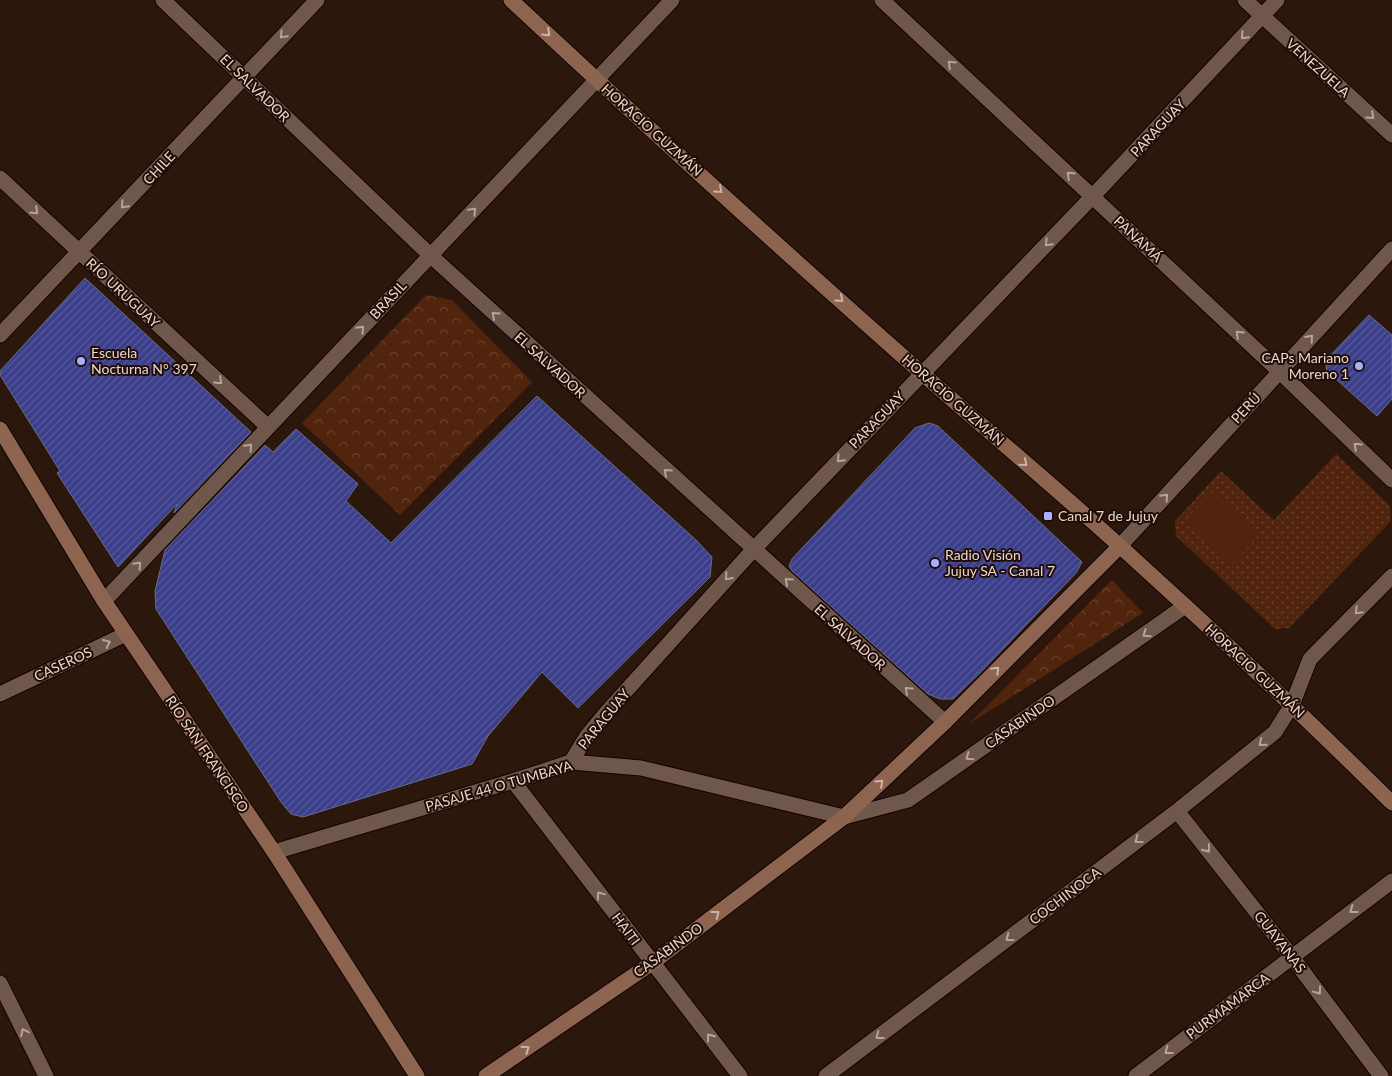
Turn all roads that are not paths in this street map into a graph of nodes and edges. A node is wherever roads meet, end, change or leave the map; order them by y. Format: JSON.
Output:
{"nodes":[{"id":1,"x":163,"y":0,"type":"edge"},
{"id":2,"x":317,"y":0,"type":"edge"},
{"id":3,"x":512,"y":0,"type":"edge"},
{"id":4,"x":672,"y":0,"type":"edge"},
{"id":5,"x":882,"y":0,"type":"edge"},
{"id":6,"x":1245,"y":0,"type":"edge"},
{"id":7,"x":1277,"y":0,"type":"edge"},
{"id":8,"x":1262,"y":16,"type":"junction"},
{"id":9,"x":244,"y":77,"type":"junction"},
{"id":10,"x":598,"y":81,"type":"junction"},
{"id":11,"x":1392,"y":135,"type":"edge"},
{"id":12,"x":0,"y":178,"type":"edge"},
{"id":13,"x":1092,"y":196,"type":"junction"},
{"id":14,"x":1392,"y":249,"type":"edge"},
{"id":15,"x":79,"y":252,"type":"junction"},
{"id":16,"x":430,"y":256,"type":"junction"},
{"id":17,"x":0,"y":336,"type":"edge"},
{"id":18,"x":1280,"y":372,"type":"junction"},
{"id":19,"x":922,"y":373,"type":"junction"},
{"id":20,"x":268,"y":427,"type":"junction"},
{"id":21,"x":0,"y":429,"type":"edge"},
{"id":22,"x":1392,"y":480,"type":"edge"},
{"id":23,"x":1120,"y":546,"type":"junction"},
{"id":24,"x":753,"y":550,"type":"junction"},
{"id":25,"x":1392,"y":576,"type":"edge"},
{"id":26,"x":104,"y":601,"type":"junction"},
{"id":27,"x":1185,"y":606,"type":"junction"},
{"id":28,"x":126,"y":634,"type":"junction"},
{"id":29,"x":0,"y":694,"type":"edge"},
{"id":30,"x":1292,"y":705,"type":"junction"},
{"id":31,"x":945,"y":722,"type":"junction"},
{"id":32,"x":571,"y":762,"type":"junction"},
{"id":33,"x":513,"y":781,"type":"junction"},
{"id":34,"x":1392,"y":804,"type":"edge"},
{"id":35,"x":1177,"y":811,"type":"junction"},
{"id":36,"x":844,"y":817,"type":"junction"},
{"id":37,"x":274,"y":852,"type":"junction"},
{"id":38,"x":1392,"y":881,"type":"edge"},
{"id":39,"x":1292,"y":957,"type":"junction"},
{"id":40,"x":652,"y":962,"type":"junction"},
{"id":41,"x":0,"y":982,"type":"edge"},
{"id":42,"x":46,"y":1076,"type":"edge"},
{"id":43,"x":418,"y":1076,"type":"edge"},
{"id":44,"x":486,"y":1076,"type":"edge"},
{"id":45,"x":740,"y":1076,"type":"edge"},
{"id":46,"x":826,"y":1076,"type":"edge"},
{"id":47,"x":1136,"y":1076,"type":"edge"},
{"id":48,"x":1381,"y":1076,"type":"edge"}],
"edges":[{"from":1,"to":9,"type":"street","name":"EL SALVADOR"},
{"from":2,"to":9,"type":"street","name":"CHILE","one_way":true},
{"from":3,"to":10,"type":"main road","name":"HORACIO GUZMÁN","one_way":true},
{"from":4,"to":10,"type":"street","name":"BRASIL"},
{"from":13,"to":5,"type":"street","name":"PANAMÁ","one_way":true},
{"from":6,"to":8,"type":"street","name":"VENEZUELA"},
{"from":7,"to":8,"type":"street","name":"PARAGUAY"},
{"from":8,"to":11,"type":"street","name":"VENEZUELA","one_way":true},
{"from":8,"to":13,"type":"street","name":"PARAGUAY","one_way":true},
{"from":9,"to":15,"type":"street","name":"CHILE","one_way":true},
{"from":9,"to":16,"type":"street","name":"EL SALVADOR"},
{"from":16,"to":10,"type":"street","name":"BRASIL","one_way":true},
{"from":10,"to":19,"type":"main road","name":"HORACIO GUZMÁN","one_way":true},
{"from":12,"to":15,"type":"street","name":"RÍO URUGUAY","one_way":true},
{"from":18,"to":13,"type":"street","name":"PANAMÁ","one_way":true},
{"from":13,"to":19,"type":"street","name":"PARAGUAY","one_way":true},
{"from":18,"to":14,"type":"street","name":"PERÚ","one_way":true},
{"from":15,"to":17,"type":"street","name":"CHILE"},
{"from":15,"to":20,"type":"street","name":"RÍO URUGUAY","one_way":true},
{"from":20,"to":16,"type":"street","name":"BRASIL","one_way":true},
{"from":24,"to":16,"type":"street","name":"EL SALVADOR","one_way":true},
{"from":22,"to":18,"type":"street","name":"PANAMÁ","one_way":true},
{"from":23,"to":18,"type":"street","name":"PERÚ","one_way":true},
{"from":19,"to":23,"type":"main road","name":"HORACIO GUZMÁN","one_way":true},
{"from":19,"to":24,"type":"street","name":"PARAGUAY","one_way":true},
{"from":26,"to":20,"type":"street","name":"BRASIL","one_way":true},
{"from":21,"to":26,"type":"main road","name":"RÍO SAN FRANCISCO"},
{"from":23,"to":27,"type":"main road","name":"HORACIO GUZMÁN"},
{"from":31,"to":23,"type":"main road","name":"CASABINDO","one_way":true},
{"from":31,"to":24,"type":"street","name":"EL SALVADOR","one_way":true},
{"from":24,"to":32,"type":"street","name":"PARAGUAY","one_way":true},
{"from":25,"to":30,"type":"street","name":"COCHINOCA","one_way":true},
{"from":26,"to":28,"type":"main road","name":"RÍO SAN FRANCISCO"},
{"from":27,"to":30,"type":"main road","name":"HORACIO GUZMÁN"},
{"from":27,"to":36,"type":"street","name":"CASABINDO","one_way":true},
{"from":29,"to":28,"type":"street","name":"CASEROS","one_way":true},
{"from":28,"to":37,"type":"main road","name":"RÍO SAN FRANCISCO"},
{"from":30,"to":34,"type":"main road","name":"HORACIO GUZMÁN"},
{"from":30,"to":35,"type":"street","name":"COCHINOCA","one_way":true},
{"from":36,"to":31,"type":"main road","name":"CASABINDO","one_way":true},
{"from":32,"to":33,"type":"street","name":"PASAJE 44 O TUMBAYA"},
{"from":32,"to":36,"type":"street","name":"PASAJE 44 O TUMBAYA"},
{"from":33,"to":37,"type":"street","name":"PASAJE 44 O TUMBAYA"},
{"from":40,"to":33,"type":"street","name":"HAITI","one_way":true},
{"from":35,"to":39,"type":"street","name":"GUAYANAS","one_way":true},
{"from":35,"to":46,"type":"street","name":"COCHINOCA","one_way":true},
{"from":40,"to":36,"type":"main road","name":"CASABINDO","one_way":true},
{"from":37,"to":43,"type":"main road","name":"RÍO SAN FRANCISCO"},
{"from":38,"to":39,"type":"street","name":"PURMAMARCA","one_way":true},
{"from":39,"to":47,"type":"street","name":"PURMAMARCA","one_way":true},
{"from":39,"to":48,"type":"street","name":"GUAYANAS","one_way":true},
{"from":44,"to":40,"type":"main road","name":"CASABINDO","one_way":true},
{"from":45,"to":40,"type":"street","name":"HAITI","one_way":true},
{"from":42,"to":41,"type":"street","one_way":true}]}
